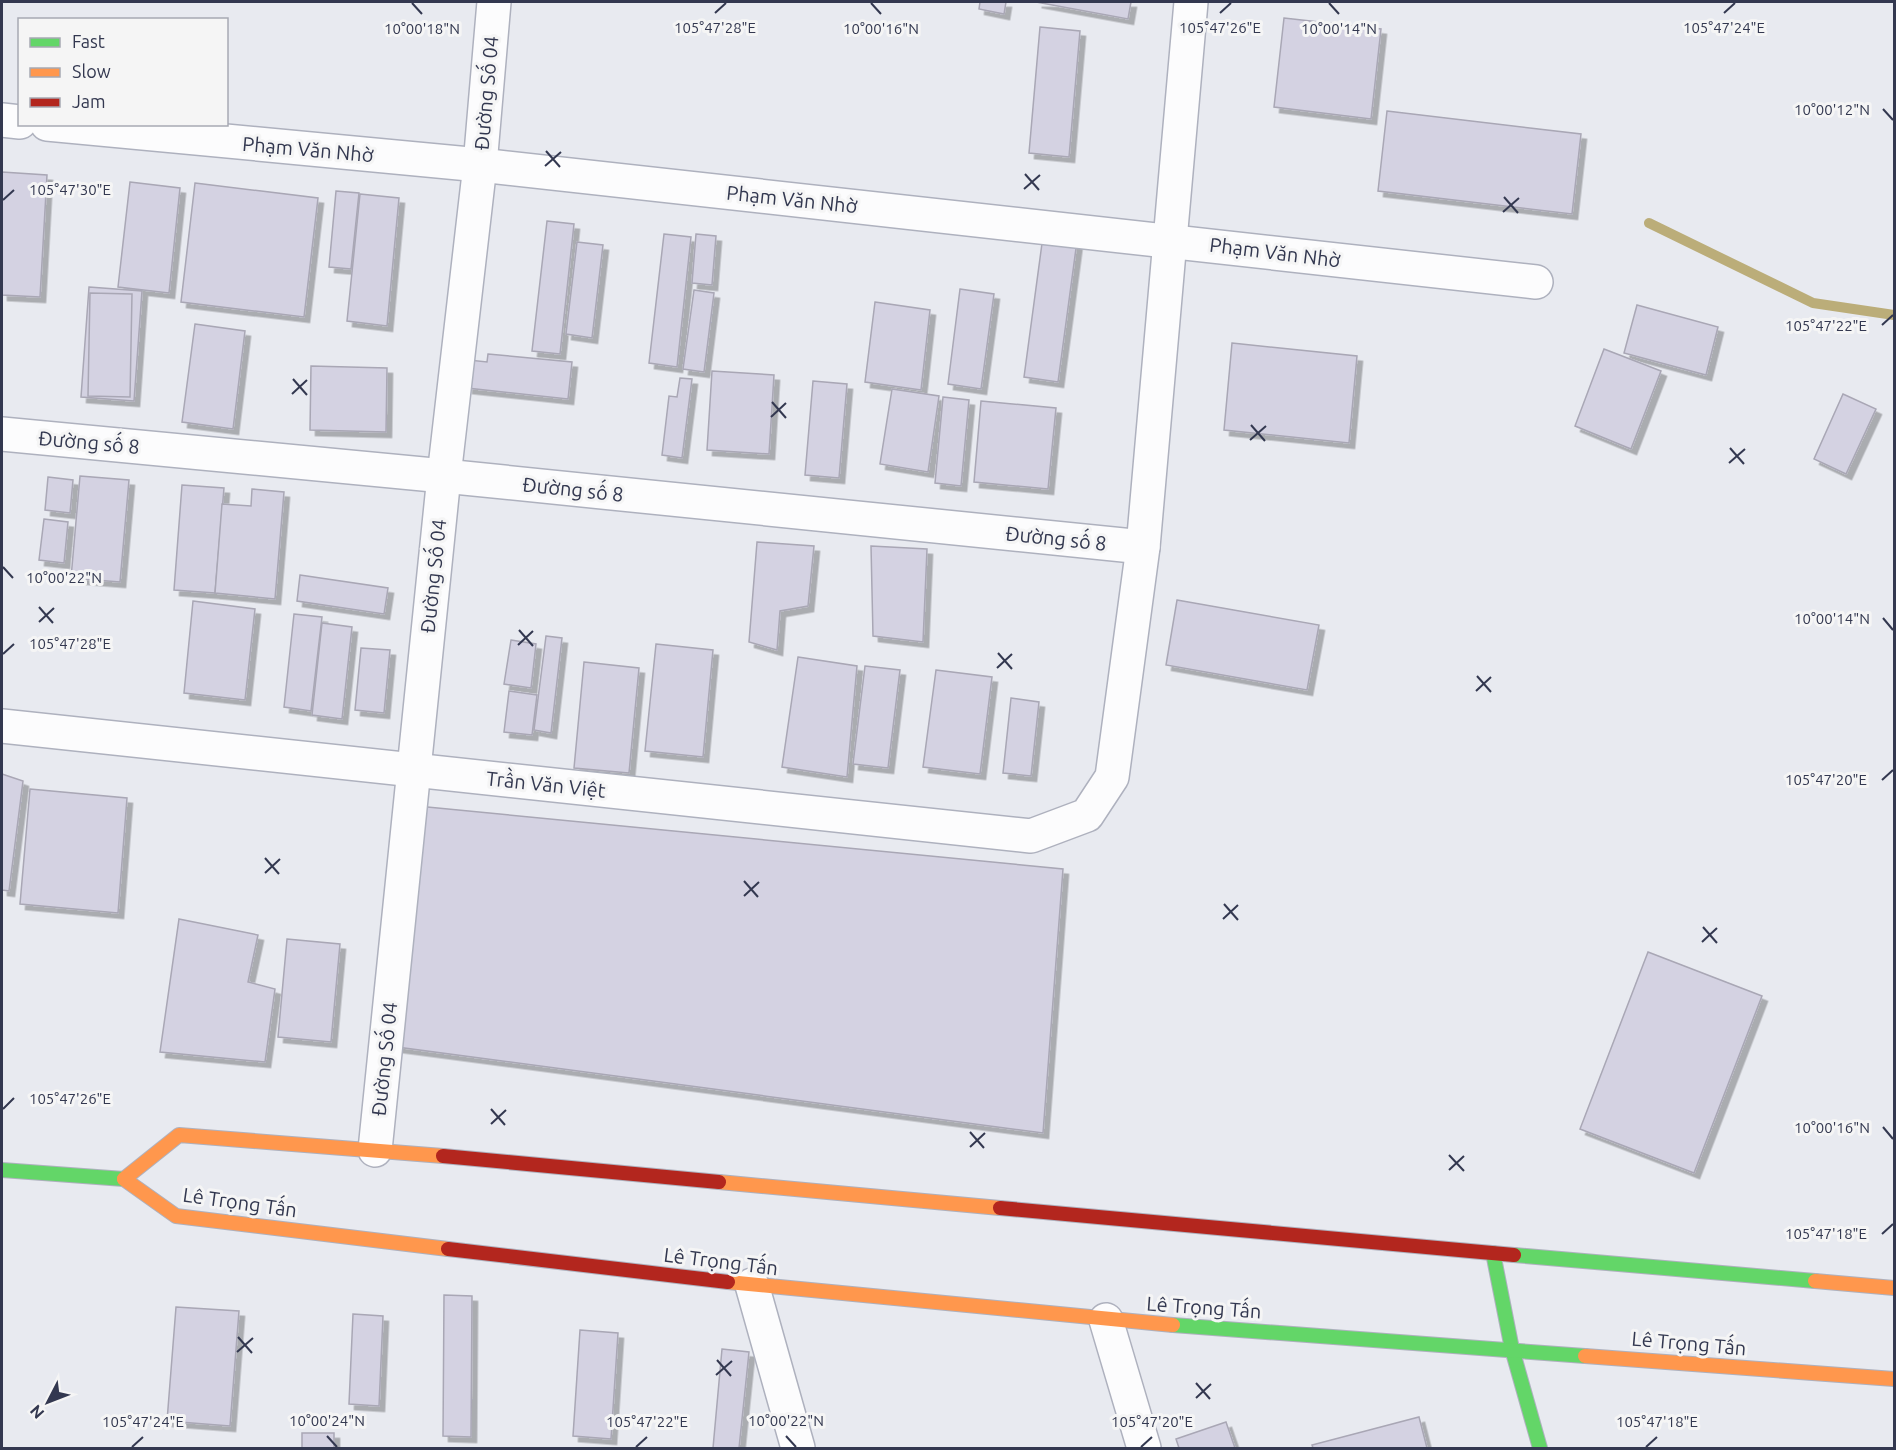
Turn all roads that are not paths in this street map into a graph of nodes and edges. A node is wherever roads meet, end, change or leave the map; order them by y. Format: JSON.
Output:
{"nodes":[{"id":1,"x":494,"y":2,"type":"edge"},
{"id":2,"x":1191,"y":2,"type":"edge"},
{"id":3,"x":2,"y":120,"type":"edge"},
{"id":4,"x":18,"y":122,"type":"edge"},
{"id":5,"x":68,"y":126,"type":"edge"},
{"id":6,"x":480,"y":165,"type":"junction"},
{"id":7,"x":1171,"y":240,"type":"junction"},
{"id":8,"x":1536,"y":282,"type":"dead end"},
{"id":9,"x":2,"y":434,"type":"edge"},
{"id":10,"x":444,"y":476,"type":"junction"},
{"id":11,"x":1143,"y":547,"type":"junction"},
{"id":12,"x":2,"y":726,"type":"edge"},
{"id":13,"x":413,"y":770,"type":"junction"},
{"id":14,"x":375,"y":1150,"type":"junction"},
{"id":15,"x":2,"y":1170,"type":"edge"},
{"id":16,"x":124,"y":1179,"type":"junction"},
{"id":17,"x":1493,"y":1253,"type":"junction"},
{"id":18,"x":752,"y":1285,"type":"junction"},
{"id":19,"x":1894,"y":1288,"type":"edge"},
{"id":20,"x":1106,"y":1320,"type":"junction"},
{"id":21,"x":1512,"y":1349,"type":"junction"},
{"id":22,"x":1894,"y":1379,"type":"edge"},
{"id":23,"x":798,"y":1449,"type":"edge"},
{"id":24,"x":1144,"y":1449,"type":"edge"},
{"id":25,"x":1540,"y":1449,"type":"edge"}],
"edges":[{"from":1,"to":6,"type":"street","name":"Đường Số 04"},
{"from":2,"to":7,"type":"street"},
{"from":3,"to":4,"type":"street"},
{"from":5,"to":6,"type":"street","name":"Phạm Văn Nhờ"},
{"from":6,"to":7,"type":"street","name":"Phạm Văn Nhờ"},
{"from":6,"to":10,"type":"street","name":"Đường Số 04"},
{"from":7,"to":8,"type":"street","name":"Phạm Văn Nhờ"},
{"from":7,"to":11,"type":"street"},
{"from":9,"to":10,"type":"street","name":"Đường số 8"},
{"from":10,"to":11,"type":"street","name":"Đường số 8"},
{"from":10,"to":13,"type":"street","name":"Đường Số 04"},
{"from":11,"to":13,"type":"street","name":"Trần Văn Việt"},
{"from":12,"to":13,"type":"street","name":"Trần Văn Việt"},
{"from":13,"to":14,"type":"street","name":"Đường Số 04"},
{"from":14,"to":16,"type":"street"},
{"from":14,"to":17,"type":"street"},
{"from":15,"to":16,"type":"street"},
{"from":16,"to":18,"type":"street","name":"Lê Trọng Tấn"},
{"from":17,"to":19,"type":"street"},
{"from":17,"to":21,"type":"street"},
{"from":18,"to":20,"type":"street","name":"Lê Trọng Tấn"},
{"from":18,"to":23,"type":"street"},
{"from":20,"to":21,"type":"street","name":"Lê Trọng Tấn"},
{"from":20,"to":24,"type":"street"},
{"from":21,"to":22,"type":"street","name":"Lê Trọng Tấn"},
{"from":21,"to":25,"type":"street"}]}
